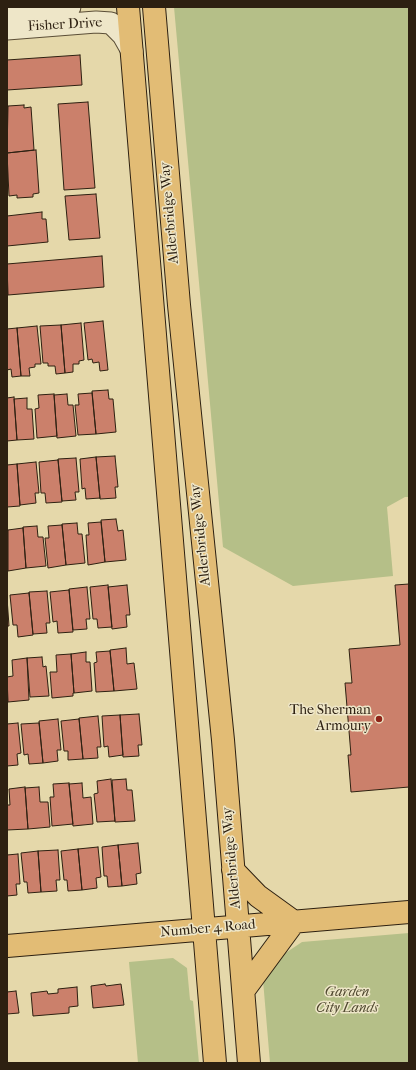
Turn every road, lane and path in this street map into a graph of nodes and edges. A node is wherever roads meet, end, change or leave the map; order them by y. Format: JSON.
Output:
{"nodes":[{"id":1,"x":70,"y":7,"type":"edge"},
{"id":2,"x":129,"y":7,"type":"edge"},
{"id":3,"x":154,"y":7,"type":"edge"},
{"id":4,"x":7,"y":13,"type":"edge"},
{"id":5,"x":7,"y":29,"type":"edge"},
{"id":6,"x":132,"y":51,"type":"junction"},
{"id":7,"x":179,"y":304,"type":"junction"},
{"id":8,"x":233,"y":870,"type":"junction"},
{"id":9,"x":409,"y":912,"type":"edge"},
{"id":10,"x":294,"y":922,"type":"junction"},
{"id":11,"x":238,"y":926,"type":"junction"},
{"id":12,"x":204,"y":930,"type":"junction"},
{"id":13,"x":7,"y":946,"type":"edge"},
{"id":14,"x":244,"y":990,"type":"junction"},
{"id":15,"x":215,"y":1063,"type":"edge"},
{"id":16,"x":249,"y":1063,"type":"edge"}],
"edges":[{"from":1,"to":4,"type":"street","name":"Fisher Drive"},
{"from":2,"to":6,"type":"main road","name":"Alderbridge Way"},
{"from":2,"to":7,"type":"main road"},
{"from":3,"to":7,"type":"main road","name":"Alderbridge Way"},
{"from":5,"to":6,"type":"street","name":"Fisher Drive"},
{"from":6,"to":12,"type":"main road","name":"Alderbridge Way"},
{"from":7,"to":8,"type":"main road","name":"Alderbridge Way"},
{"from":8,"to":10,"type":"main road"},
{"from":8,"to":11,"type":"main road","name":"Alderbridge Way"},
{"from":9,"to":10,"type":"main road","name":"Number 4 Road"},
{"from":10,"to":11,"type":"main road","name":"Number 4 Road"},
{"from":10,"to":14,"type":"main road"},
{"from":11,"to":12,"type":"main road","name":"Number 4 Road"},
{"from":11,"to":14,"type":"main road","name":"Alderbridge Way"},
{"from":12,"to":13,"type":"main road","name":"Number 4 Road"},
{"from":12,"to":15,"type":"main road","name":"Alderbridge Way"},
{"from":14,"to":16,"type":"main road","name":"Alderbridge Way"}]}
